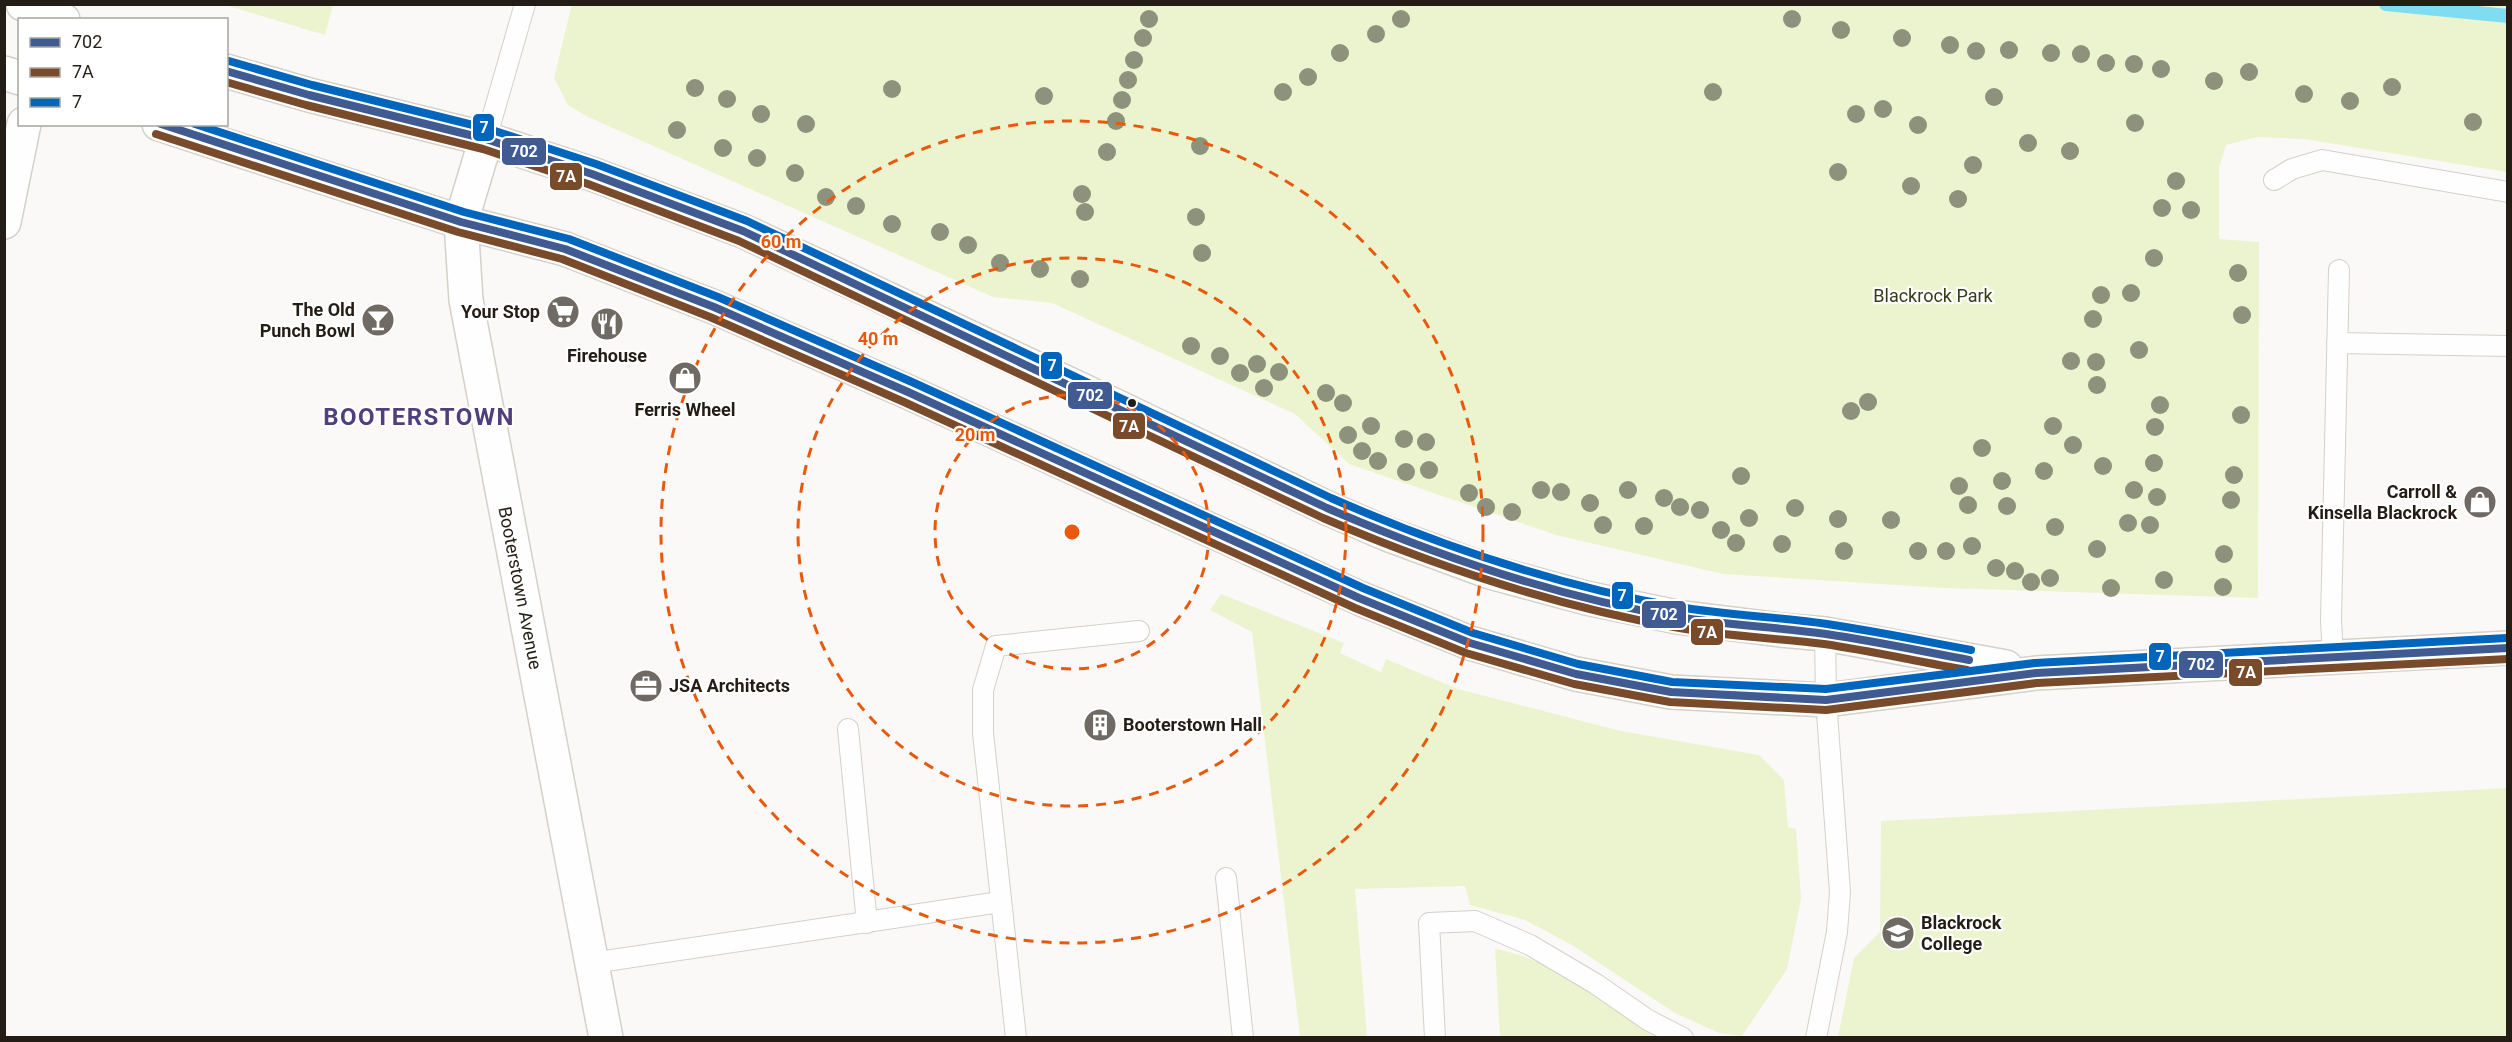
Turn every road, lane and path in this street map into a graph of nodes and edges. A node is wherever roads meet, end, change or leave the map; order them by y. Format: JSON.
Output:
{"nodes":[{"id":1,"x":23,"y":4,"type":"edge"},
{"id":2,"x":525,"y":4,"type":"edge"},
{"id":3,"x":58,"y":18,"type":"edge"},
{"id":4,"x":228,"y":72,"type":"edge"},
{"id":5,"x":24,"y":126,"type":"edge"},
{"id":6,"x":165,"y":126,"type":"edge"},
{"id":7,"x":486,"y":139,"type":"junction"},
{"id":8,"x":2274,"y":180,"type":"dead end"},
{"id":9,"x":2508,"y":192,"type":"edge"},
{"id":10,"x":4,"y":222,"type":"edge"},
{"id":11,"x":461,"y":222,"type":"junction"},
{"id":12,"x":2339,"y":270,"type":"dead end"},
{"id":13,"x":2337,"y":343,"type":"junction"},
{"id":14,"x":2508,"y":346,"type":"edge"},
{"id":15,"x":1139,"y":631,"type":"dead end"},
{"id":16,"x":1825,"y":634,"type":"junction"},
{"id":17,"x":2508,"y":648,"type":"edge"},
{"id":18,"x":2333,"y":657,"type":"junction"},
{"id":19,"x":2036,"y":673,"type":"junction"},
{"id":20,"x":1826,"y":700,"type":"junction"},
{"id":21,"x":848,"y":729,"type":"dead end"},
{"id":22,"x":1226,"y":878,"type":"dead end"},
{"id":23,"x":1000,"y":902,"type":"junction"},
{"id":24,"x":867,"y":923,"type":"junction"},
{"id":25,"x":592,"y":963,"type":"junction"},
{"id":26,"x":606,"y":1038,"type":"edge"},
{"id":27,"x":1016,"y":1038,"type":"edge"},
{"id":28,"x":1244,"y":1038,"type":"edge"},
{"id":29,"x":1435,"y":1038,"type":"edge"},
{"id":30,"x":1683,"y":1038,"type":"edge"},
{"id":31,"x":1816,"y":1038,"type":"edge"}],
"edges":[{"from":1,"to":3,"type":"main road"},
{"from":2,"to":7,"type":"lane"},
{"from":4,"to":7,"type":"main road"},
{"from":5,"to":10,"type":"main road"},
{"from":6,"to":11,"type":"main road"},
{"from":7,"to":11,"type":"main road","name":"Booterstown Avenue"},
{"from":7,"to":16,"type":"main road"},
{"from":8,"to":9,"type":"lane"},
{"from":11,"to":20,"type":"main road"},
{"from":11,"to":25,"type":"main road","name":"Booterstown Avenue"},
{"from":12,"to":13,"type":"lane"},
{"from":13,"to":14,"type":"lane"},
{"from":13,"to":18,"type":"lane"},
{"from":15,"to":23,"type":"lane"},
{"from":16,"to":19,"type":"main road"},
{"from":16,"to":20,"type":"lane"},
{"from":17,"to":18,"type":"main road"},
{"from":18,"to":19,"type":"main road"},
{"from":19,"to":20,"type":"main road"},
{"from":20,"to":31,"type":"lane"},
{"from":21,"to":24,"type":"lane"},
{"from":22,"to":28,"type":"lane"},
{"from":23,"to":24,"type":"lane"},
{"from":23,"to":27,"type":"lane"},
{"from":24,"to":25,"type":"lane"},
{"from":25,"to":26,"type":"main road","name":"Booterstown Avenue"},
{"from":29,"to":30,"type":"lane"}]}
